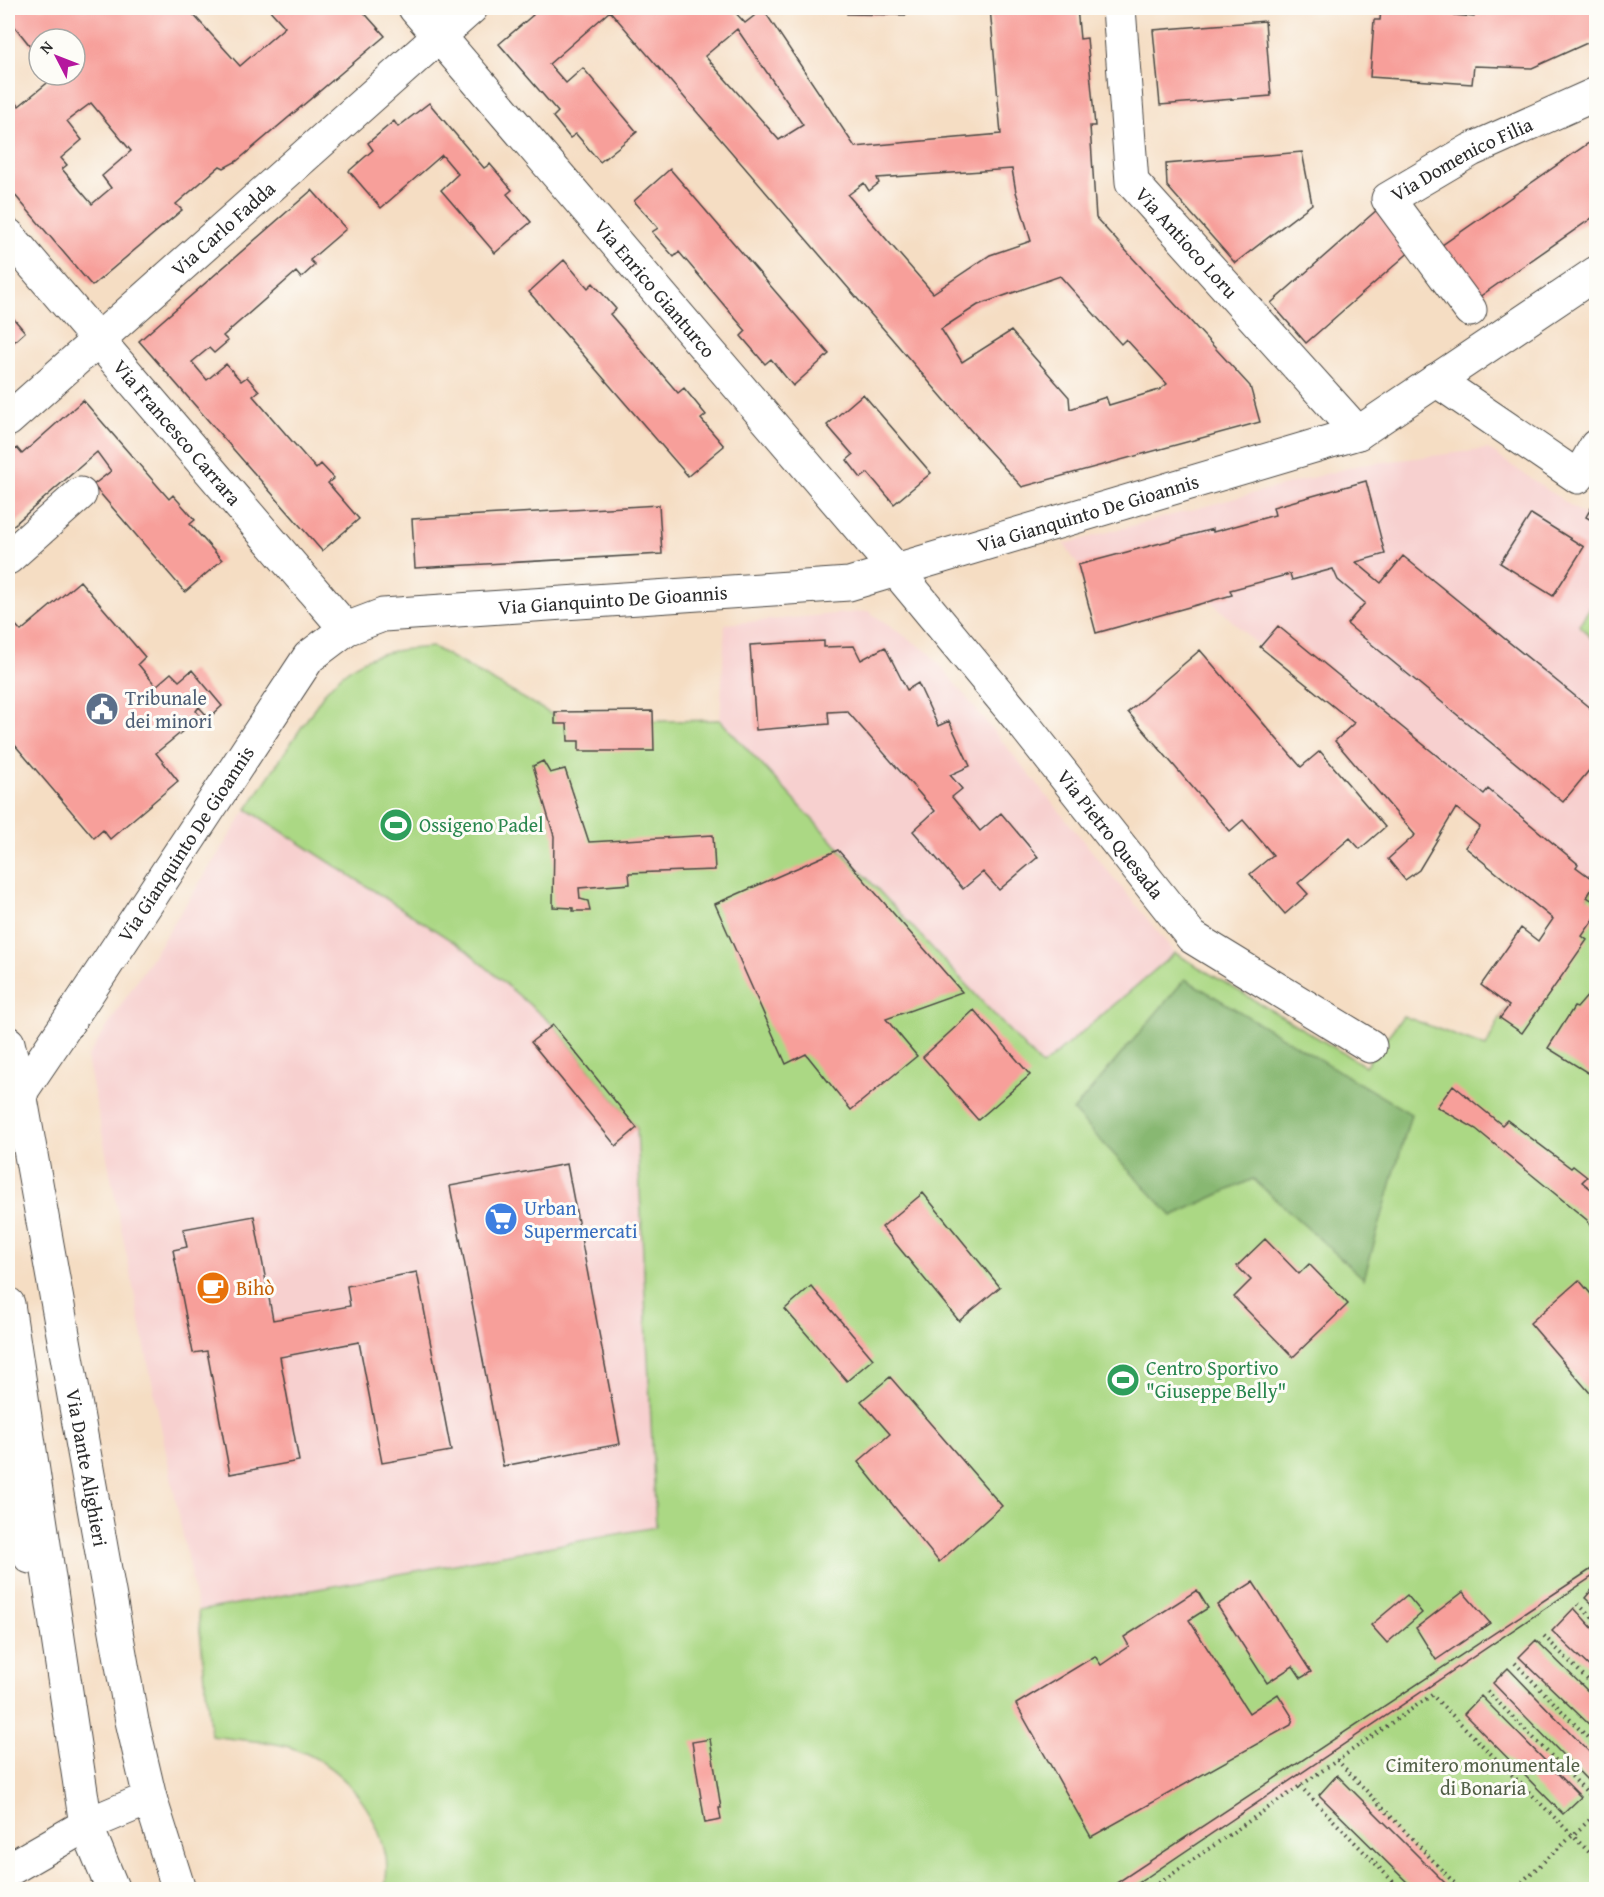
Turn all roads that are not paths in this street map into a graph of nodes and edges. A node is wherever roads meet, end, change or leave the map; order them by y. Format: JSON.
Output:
{"nodes":[{"id":1,"x":415,"y":8,"type":"edge"},
{"id":2,"x":471,"y":8,"type":"edge"},
{"id":3,"x":1119,"y":8,"type":"edge"},
{"id":4,"x":438,"y":36,"type":"junction"},
{"id":5,"x":1596,"y":94,"type":"edge"},
{"id":6,"x":8,"y":235,"type":"edge"},
{"id":7,"x":1596,"y":273,"type":"edge"},
{"id":8,"x":1470,"y":310,"type":"dead end"},
{"id":9,"x":99,"y":341,"type":"junction"},
{"id":10,"x":1437,"y":380,"type":"junction"},
{"id":11,"x":8,"y":420,"type":"edge"},
{"id":12,"x":1358,"y":433,"type":"junction"},
{"id":13,"x":1596,"y":446,"type":"edge"},
{"id":14,"x":80,"y":494,"type":"dead end"},
{"id":15,"x":8,"y":558,"type":"edge"},
{"id":16,"x":895,"y":569,"type":"junction"},
{"id":17,"x":346,"y":629,"type":"junction"},
{"id":18,"x":8,"y":1042,"type":"edge"},
{"id":19,"x":1370,"y":1046,"type":"dead end"},
{"id":20,"x":14,"y":1102,"type":"edge"},
{"id":21,"x":8,"y":1304,"type":"edge"},
{"id":22,"x":8,"y":1423,"type":"edge"},
{"id":23,"x":150,"y":1798,"type":"junction"},
{"id":24,"x":86,"y":1825,"type":"junction"},
{"id":25,"x":8,"y":1870,"type":"edge"},
{"id":26,"x":113,"y":1890,"type":"edge"},
{"id":27,"x":179,"y":1890,"type":"edge"}],
"edges":[{"from":1,"to":4,"type":"street","name":"Via Enrico Gianturco"},
{"from":2,"to":4,"type":"street","name":"Via Carlo Fadda"},
{"from":3,"to":12,"type":"street","name":"Via Antioco Loru"},
{"from":4,"to":9,"type":"street","name":"Via Carlo Fadda"},
{"from":4,"to":16,"type":"street","name":"Via Enrico Gianturco"},
{"from":5,"to":8,"type":"street","name":"Via Domenico Filia"},
{"from":6,"to":9,"type":"street","name":"Via Francesco Carrara"},
{"from":7,"to":10,"type":"street","name":"Via Gianquinto De Gioannis"},
{"from":9,"to":11,"type":"street","name":"Via Carlo Fadda"},
{"from":9,"to":17,"type":"street","name":"Via Francesco Carrara"},
{"from":10,"to":12,"type":"street","name":"Via Gianquinto De Gioannis"},
{"from":10,"to":13,"type":"street"},
{"from":12,"to":16,"type":"street","name":"Via Gianquinto De Gioannis"},
{"from":14,"to":15,"type":"street"},
{"from":16,"to":17,"type":"street","name":"Via Gianquinto De Gioannis"},
{"from":16,"to":19,"type":"street","name":"Via Pietro Quesada"},
{"from":17,"to":20,"type":"street","name":"Via Gianquinto De Gioannis"},
{"from":18,"to":20,"type":"street","name":"Via Dante Alighieri"},
{"from":20,"to":23,"type":"street","name":"Via Dante Alighieri"},
{"from":21,"to":24,"type":"street"},
{"from":22,"to":24,"type":"street"},
{"from":23,"to":24,"type":"street"},
{"from":23,"to":27,"type":"street","name":"Via Dante Alighieri"},
{"from":24,"to":25,"type":"street"},
{"from":24,"to":26,"type":"street"}]}
